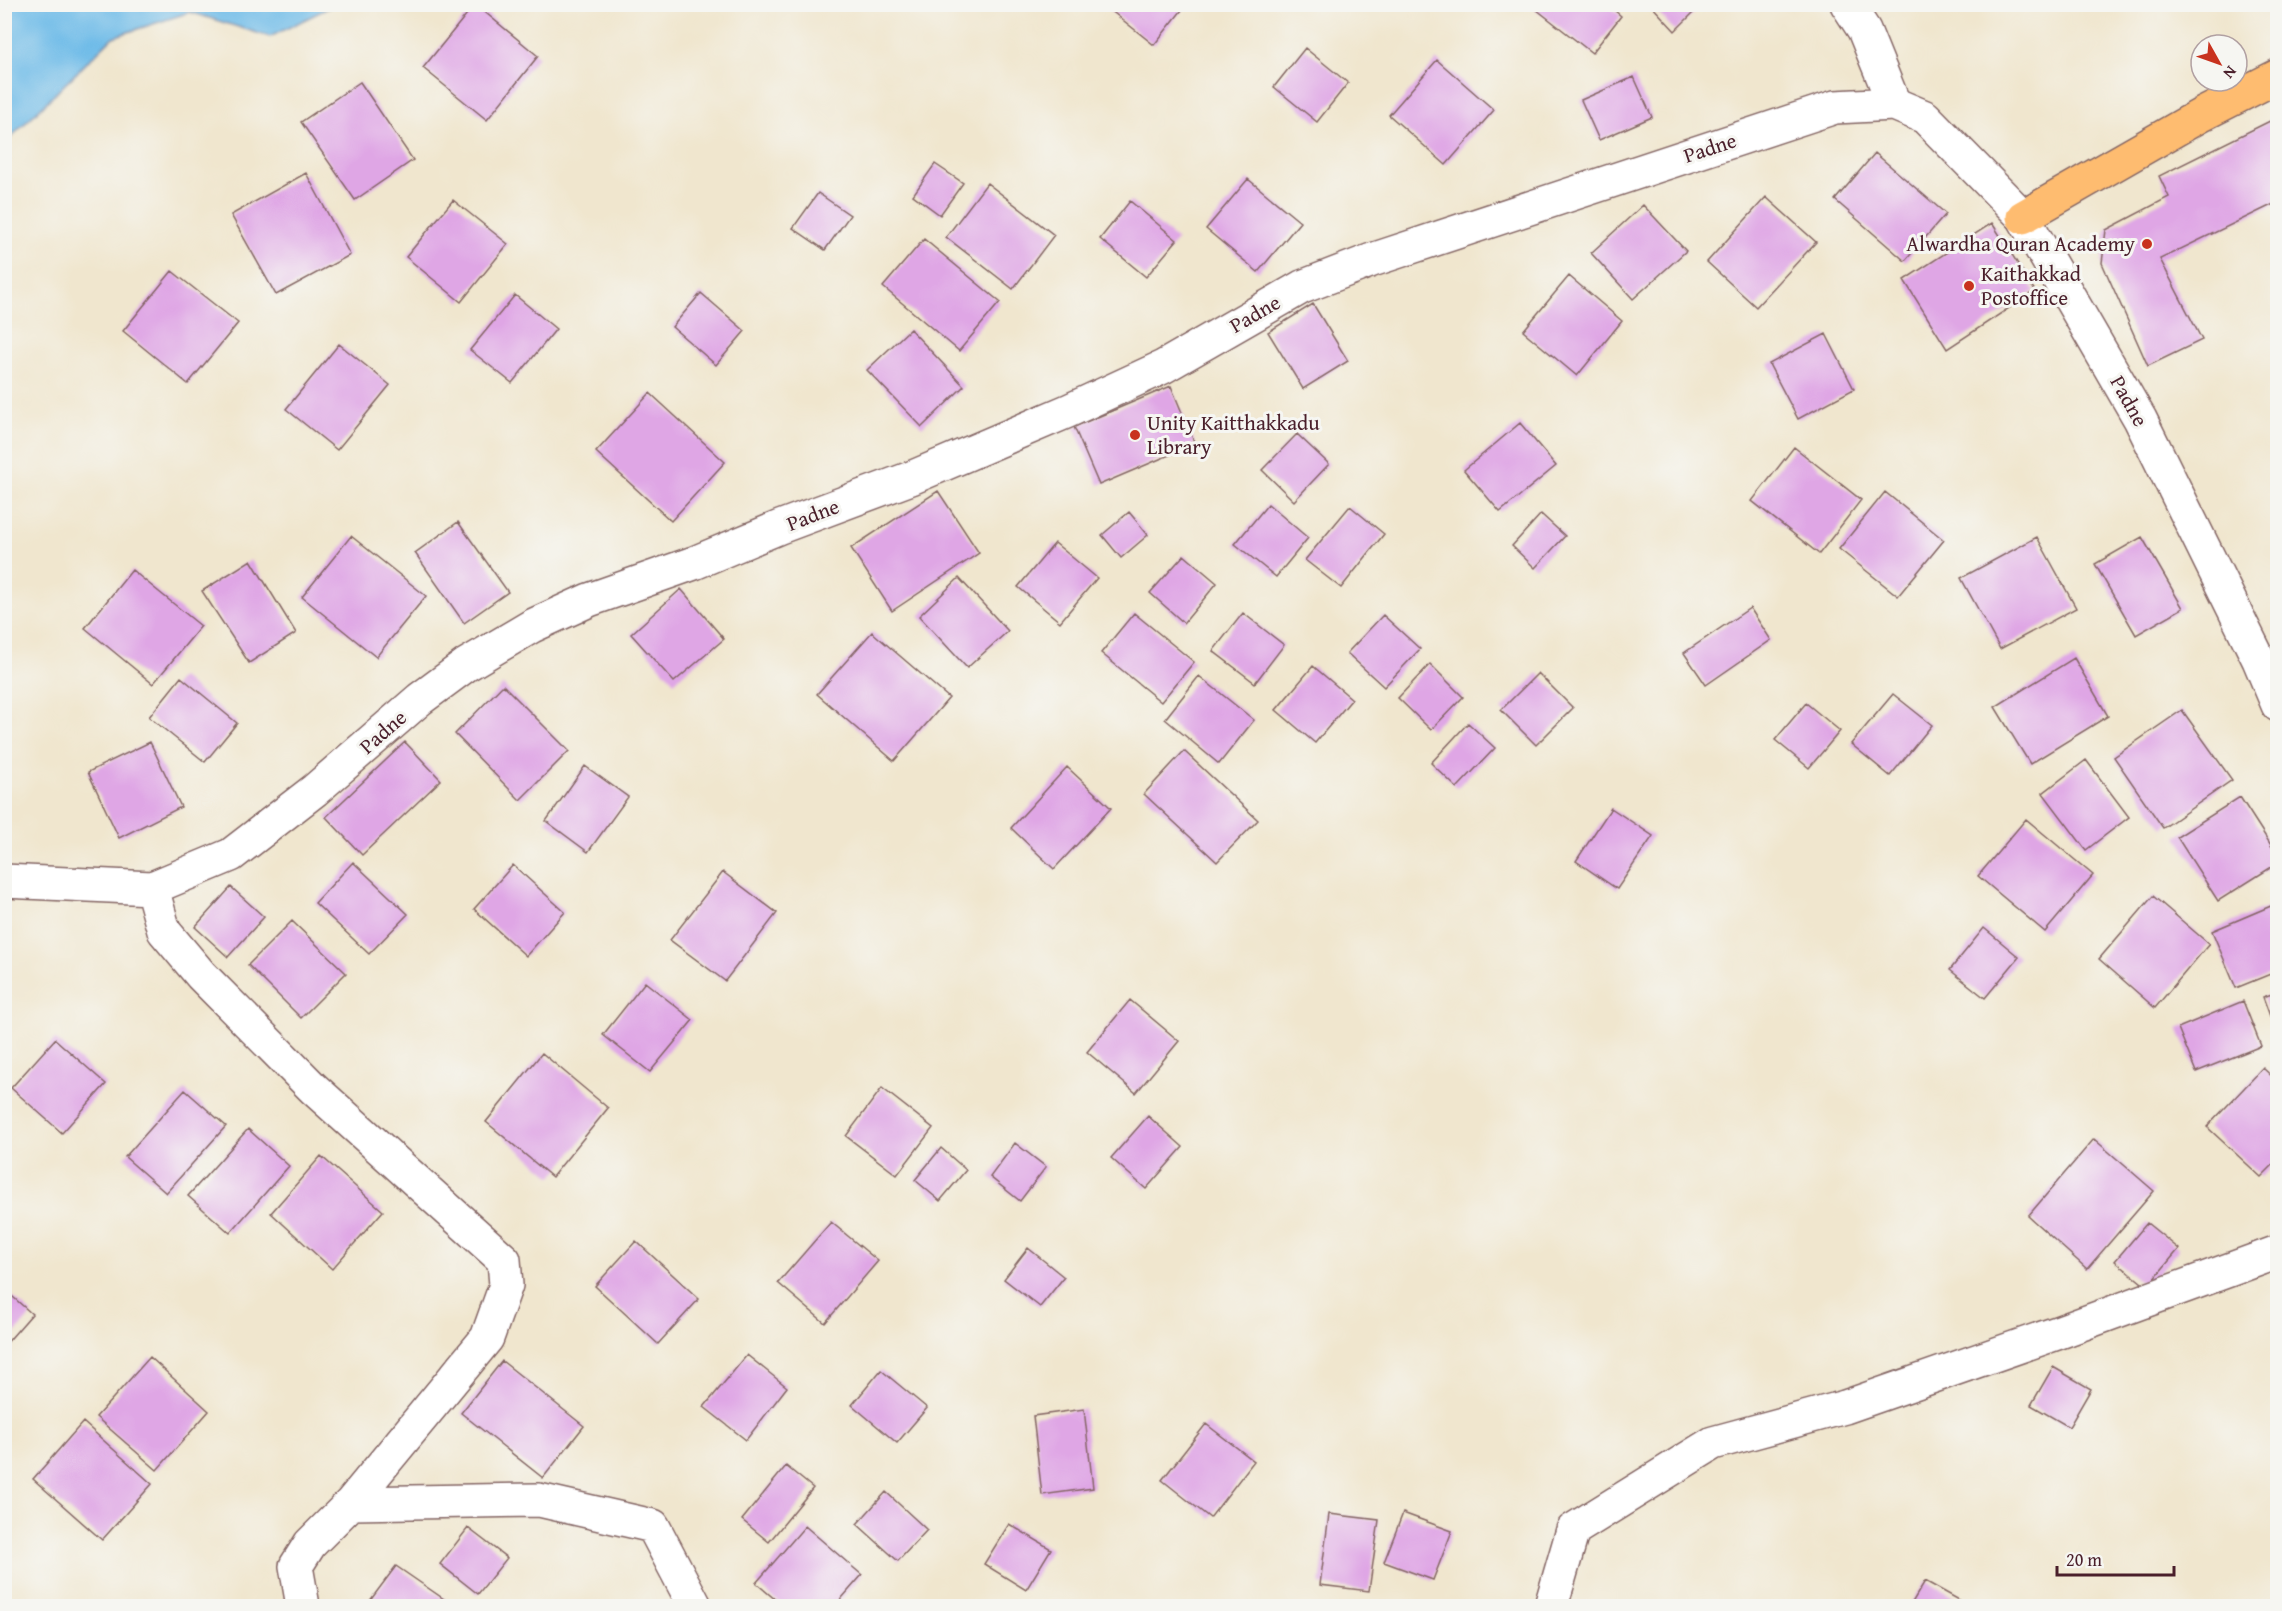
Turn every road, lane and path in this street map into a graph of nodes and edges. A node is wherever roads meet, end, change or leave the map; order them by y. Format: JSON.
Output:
{"nodes":[{"id":1,"x":1847,"y":4,"type":"edge"},
{"id":2,"x":2277,"y":76,"type":"edge"},
{"id":3,"x":1894,"y":104,"type":"junction"},
{"id":4,"x":2023,"y":217,"type":"junction"},
{"id":5,"x":2277,"y":705,"type":"edge"},
{"id":6,"x":4,"y":881,"type":"edge"},
{"id":7,"x":152,"y":888,"type":"junction"},
{"id":8,"x":2277,"y":1252,"type":"edge"},
{"id":9,"x":351,"y":1503,"type":"junction"},
{"id":10,"x":303,"y":1606,"type":"edge"},
{"id":11,"x":695,"y":1606,"type":"edge"},
{"id":12,"x":1551,"y":1606,"type":"edge"}],
"edges":[{"from":1,"to":3,"type":"street"},
{"from":2,"to":4,"type":"main road"},
{"from":3,"to":4,"type":"street","name":"Padne"},
{"from":3,"to":7,"type":"street","name":"Padne"},
{"from":4,"to":5,"type":"street","name":"Padne"},
{"from":6,"to":7,"type":"street","name":"Padne"},
{"from":7,"to":9,"type":"street"},
{"from":8,"to":12,"type":"street"},
{"from":9,"to":10,"type":"street"},
{"from":9,"to":11,"type":"street"}]}
